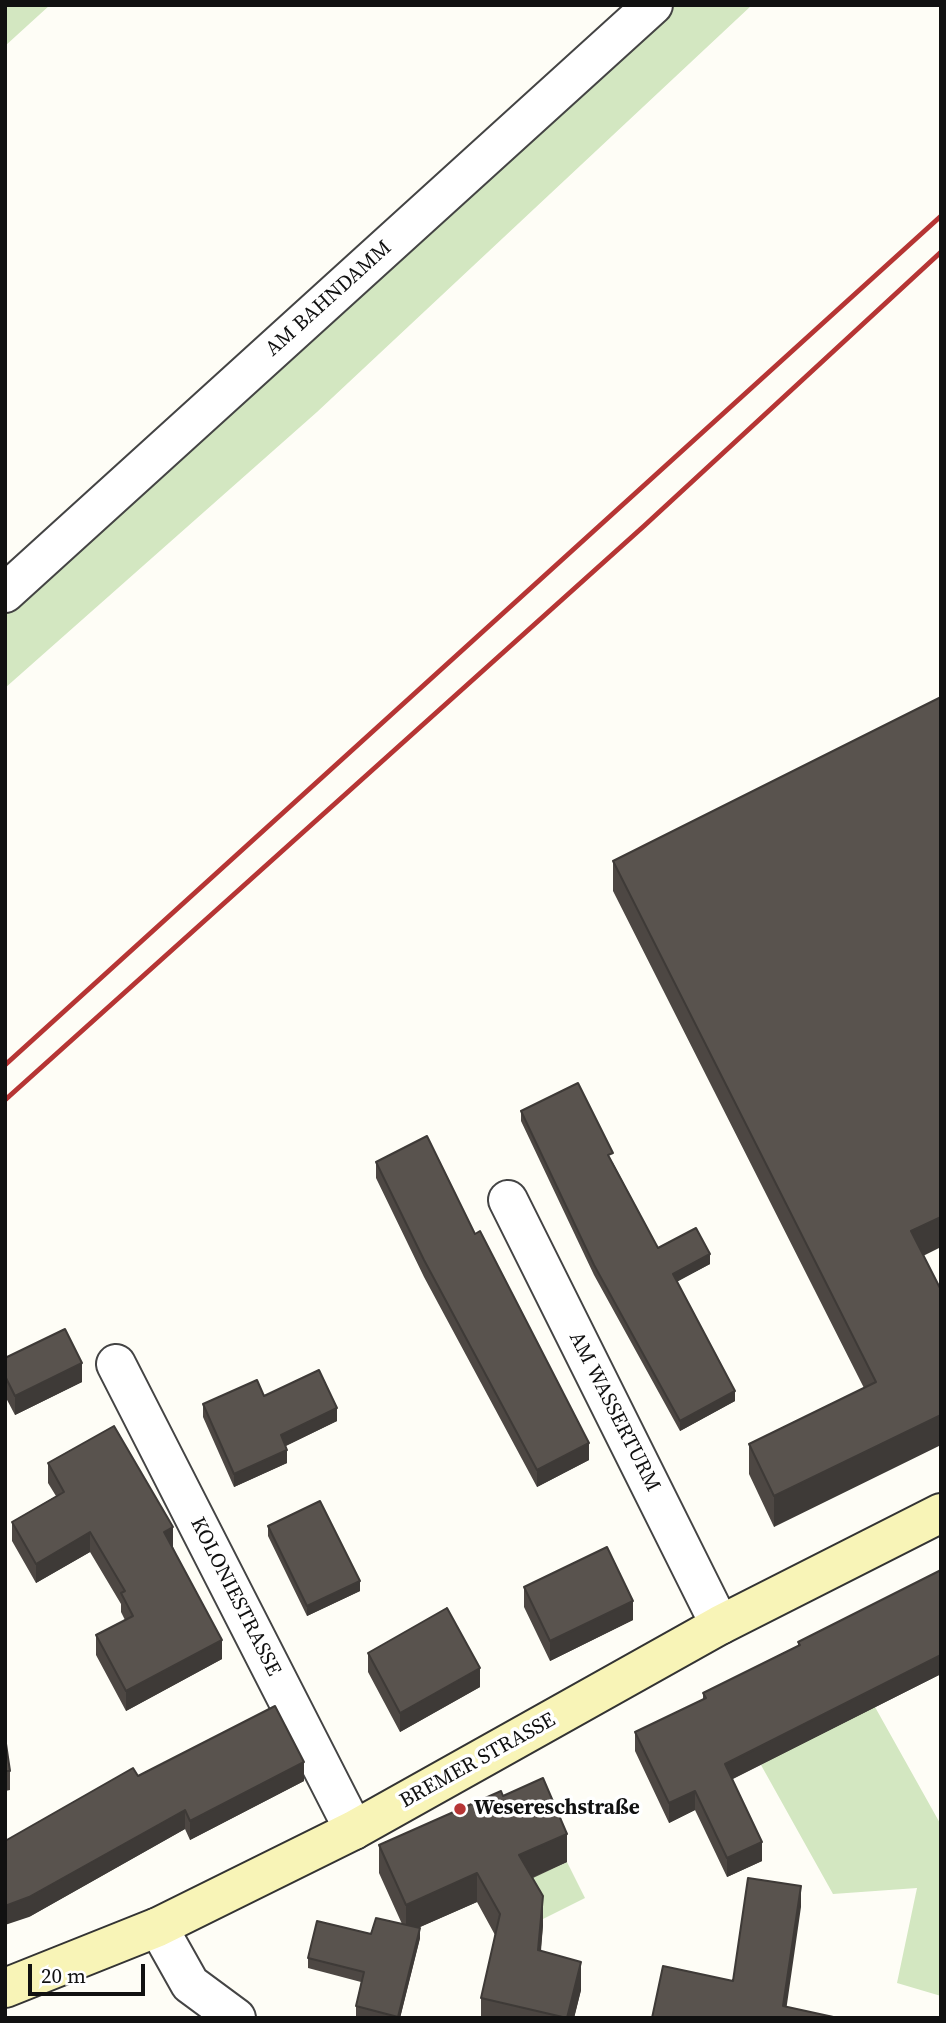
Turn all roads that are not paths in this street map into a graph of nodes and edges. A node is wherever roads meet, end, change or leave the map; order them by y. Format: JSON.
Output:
{"nodes":[{"id":1,"x":653,"y":5,"type":"edge"},
{"id":2,"x":5,"y":593,"type":"edge"},
{"id":3,"x":508,"y":1200,"type":"dead end"},
{"id":4,"x":116,"y":1364,"type":"dead end"},
{"id":5,"x":941,"y":1513,"type":"edge"},
{"id":6,"x":720,"y":1625,"type":"junction"},
{"id":7,"x":354,"y":1830,"type":"junction"},
{"id":8,"x":158,"y":1927,"type":"junction"},
{"id":9,"x":5,"y":1988,"type":"edge"},
{"id":10,"x":236,"y":2018,"type":"edge"}],
"edges":[{"from":1,"to":2,"type":"street","name":"AM BAHNDAMM"},
{"from":3,"to":6,"type":"street","name":"AM WASSERTURM"},
{"from":4,"to":7,"type":"street","name":"KOLONIESTRASSE"},
{"from":5,"to":6,"type":"main road","name":"BREMER STRASSE"},
{"from":6,"to":7,"type":"main road","name":"BREMER STRASSE"},
{"from":7,"to":8,"type":"main road","name":"BREMER STRASSE"},
{"from":8,"to":9,"type":"main road","name":"BREMER STRASSE"},
{"from":8,"to":10,"type":"street"}]}
